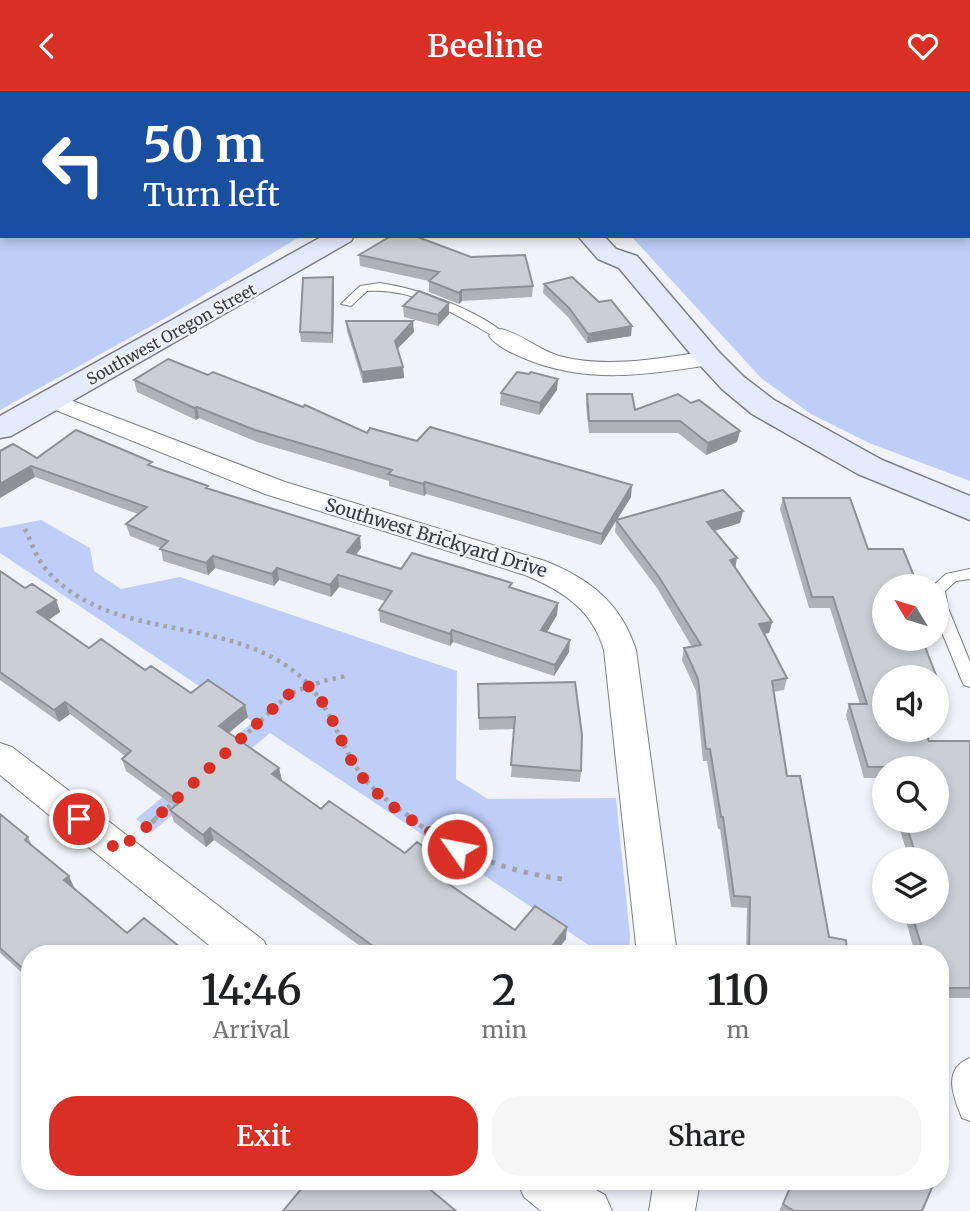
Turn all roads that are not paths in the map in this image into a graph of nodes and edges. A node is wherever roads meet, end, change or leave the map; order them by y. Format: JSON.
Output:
{"nodes":[{"id":1,"x":338,"y":238,"type":"edge"},
{"id":2,"x":592,"y":238,"type":"edge"},
{"id":3,"x":621,"y":249,"type":"edge"},
{"id":4,"x":347,"y":304,"type":"dead end"},
{"id":5,"x":501,"y":336,"type":"joint"},
{"id":6,"x":709,"y":358,"type":"junction"},
{"id":7,"x":52,"y":400,"type":"junction"},
{"id":8,"x":0,"y":429,"type":"edge"},
{"id":9,"x":970,"y":509,"type":"edge"},
{"id":10,"x":970,"y":574,"type":"edge"},
{"id":11,"x":970,"y":681,"type":"edge"},
{"id":12,"x":0,"y":756,"type":"edge"},
{"id":13,"x":239,"y":945,"type":"edge"},
{"id":14,"x":656,"y":945,"type":"edge"},
{"id":15,"x":970,"y":1068,"type":"edge"},
{"id":16,"x":970,"y":1110,"type":"edge"},
{"id":17,"x":551,"y":1190,"type":"edge"},
{"id":18,"x":676,"y":1190,"type":"edge"},
{"id":19,"x":589,"y":1211,"type":"edge"},
{"id":20,"x":672,"y":1211,"type":"edge"}],
"edges":[{"from":1,"to":7,"type":"main road","name":"Southwest Oregon Street"},
{"from":2,"to":3,"type":"main road"},
{"from":3,"to":6,"type":"main road"},
{"from":4,"to":5,"type":"lane"},
{"from":5,"to":6,"type":"street"},
{"from":6,"to":9,"type":"main road"},
{"from":7,"to":8,"type":"main road","name":"Southwest Oregon Street"},
{"from":7,"to":14,"type":"street","name":"Southwest Brickyard Drive"},
{"from":10,"to":11,"type":"lane"},
{"from":12,"to":13,"type":"street"},
{"from":15,"to":16,"type":"lane"},
{"from":17,"to":19,"type":"street"},
{"from":18,"to":20,"type":"street"}]}
